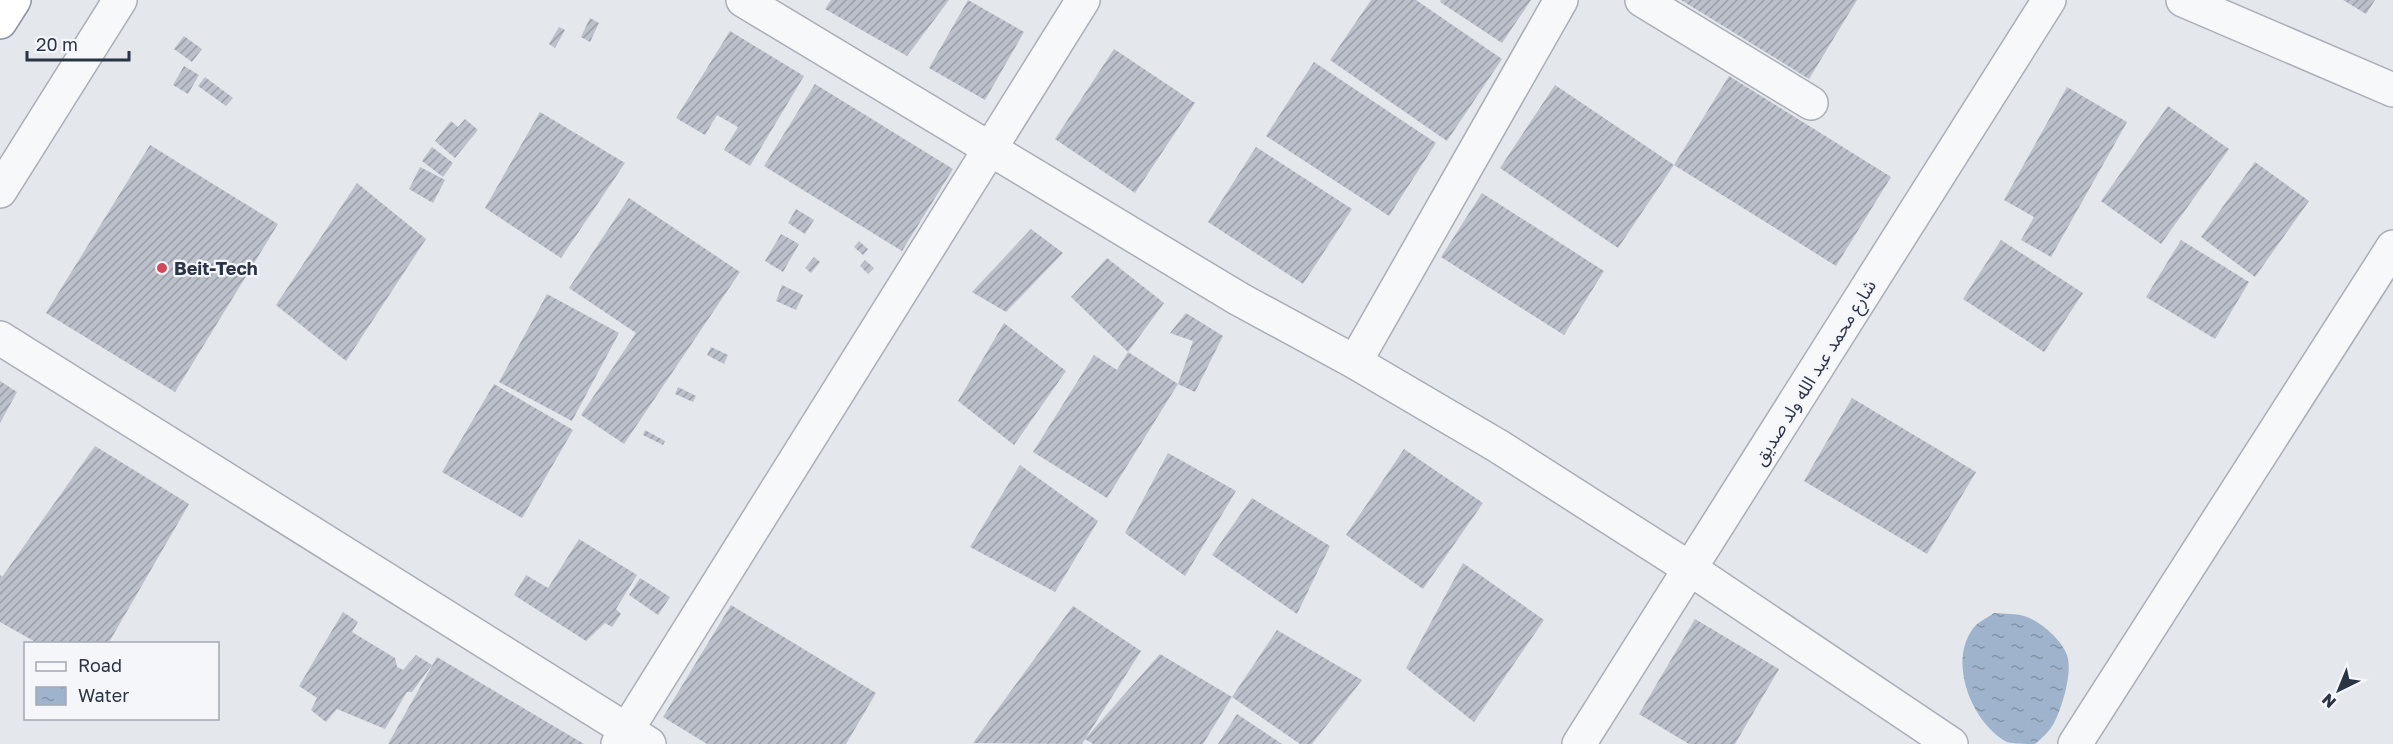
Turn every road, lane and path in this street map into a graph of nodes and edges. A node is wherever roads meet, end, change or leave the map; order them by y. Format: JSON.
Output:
{"nodes":[{"id":1,"x":14,"y":0,"type":"edge"},
{"id":2,"x":120,"y":0,"type":"edge"},
{"id":3,"x":743,"y":0,"type":"edge"},
{"id":4,"x":1083,"y":0,"type":"edge"},
{"id":5,"x":1561,"y":0,"type":"edge"},
{"id":6,"x":1642,"y":0,"type":"edge"},
{"id":7,"x":2049,"y":0,"type":"edge"},
{"id":8,"x":2183,"y":0,"type":"edge"},
{"id":9,"x":0,"y":22,"type":"edge"},
{"id":10,"x":2393,"y":90,"type":"edge"},
{"id":11,"x":1811,"y":103,"type":"dead end"},
{"id":12,"x":990,"y":150,"type":"junction"},
{"id":13,"x":0,"y":191,"type":"edge"},
{"id":14,"x":2393,"y":247,"type":"edge"},
{"id":15,"x":0,"y":338,"type":"edge"},
{"id":16,"x":1355,"y":362,"type":"junction"},
{"id":17,"x":1689,"y":568,"type":"junction"},
{"id":18,"x":631,"y":739,"type":"edge"},
{"id":19,"x":1579,"y":744,"type":"edge"},
{"id":20,"x":1951,"y":744,"type":"edge"},
{"id":21,"x":2075,"y":744,"type":"edge"}],
"edges":[{"from":1,"to":9,"type":"highway"},
{"from":2,"to":13,"type":"street"},
{"from":3,"to":12,"type":"street"},
{"from":4,"to":12,"type":"street"},
{"from":5,"to":16,"type":"street"},
{"from":6,"to":11,"type":"street"},
{"from":7,"to":17,"type":"street","name":"شارع محمد عبد الله ولد صديق"},
{"from":8,"to":10,"type":"street"},
{"from":12,"to":16,"type":"street"},
{"from":12,"to":18,"type":"street"},
{"from":14,"to":21,"type":"street"},
{"from":15,"to":18,"type":"street"},
{"from":16,"to":17,"type":"street"},
{"from":17,"to":19,"type":"street","name":"شارع محمد عبد الله ولد صديق"},
{"from":17,"to":20,"type":"street"}]}
